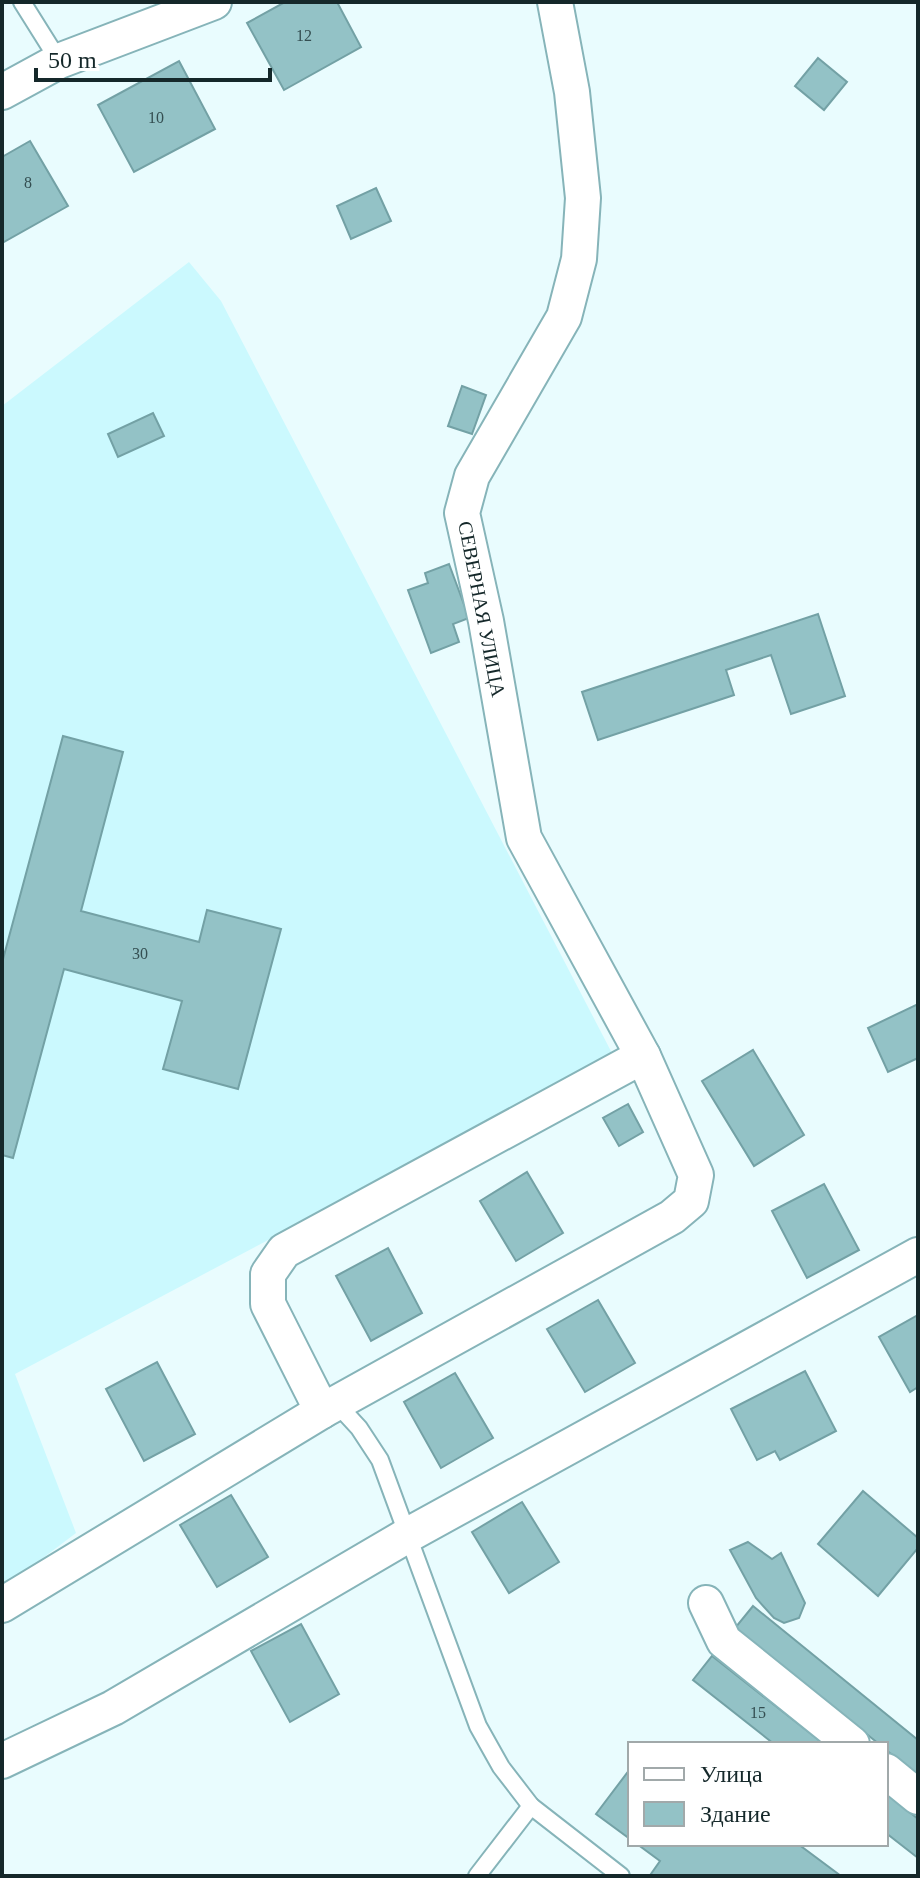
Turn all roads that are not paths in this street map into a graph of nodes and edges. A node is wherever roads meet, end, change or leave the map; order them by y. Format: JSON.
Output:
{"nodes":[{"id":1,"x":22,"y":2,"type":"edge"},
{"id":2,"x":214,"y":2,"type":"edge"},
{"id":3,"x":555,"y":2,"type":"edge"},
{"id":4,"x":59,"y":61,"type":"junction"},
{"id":5,"x":2,"y":92,"type":"edge"},
{"id":6,"x":643,"y":1056,"type":"junction"},
{"id":7,"x":918,"y":1255,"type":"edge"},
{"id":8,"x":329,"y":1407,"type":"junction"},
{"id":9,"x":408,"y":1535,"type":"junction"},
{"id":10,"x":706,"y":1603,"type":"dead end"},
{"id":11,"x":2,"y":1605,"type":"edge"},
{"id":12,"x":850,"y":1742,"type":"edge"},
{"id":13,"x":2,"y":1761,"type":"edge"},
{"id":14,"x":888,"y":1773,"type":"edge"},
{"id":15,"x":918,"y":1797,"type":"edge"},
{"id":16,"x":531,"y":1806,"type":"junction"},
{"id":17,"x":477,"y":1876,"type":"edge"},
{"id":18,"x":621,"y":1876,"type":"edge"}],
"edges":[{"from":1,"to":4,"type":"lane"},
{"from":2,"to":4,"type":"street"},
{"from":3,"to":6,"type":"street","name":"СЕВЕРНАЯ УЛИЦА"},
{"from":4,"to":5,"type":"street"},
{"from":6,"to":8,"type":"street","name":"СЕВЕРНАЯ УЛИЦА"},
{"from":6,"to":8,"type":"street"},
{"from":7,"to":9,"type":"street"},
{"from":8,"to":9,"type":"lane"},
{"from":8,"to":11,"type":"street"},
{"from":9,"to":13,"type":"street"},
{"from":9,"to":16,"type":"lane"},
{"from":10,"to":12,"type":"street"},
{"from":14,"to":15,"type":"street"},
{"from":16,"to":17,"type":"lane"},
{"from":16,"to":18,"type":"lane"}]}
